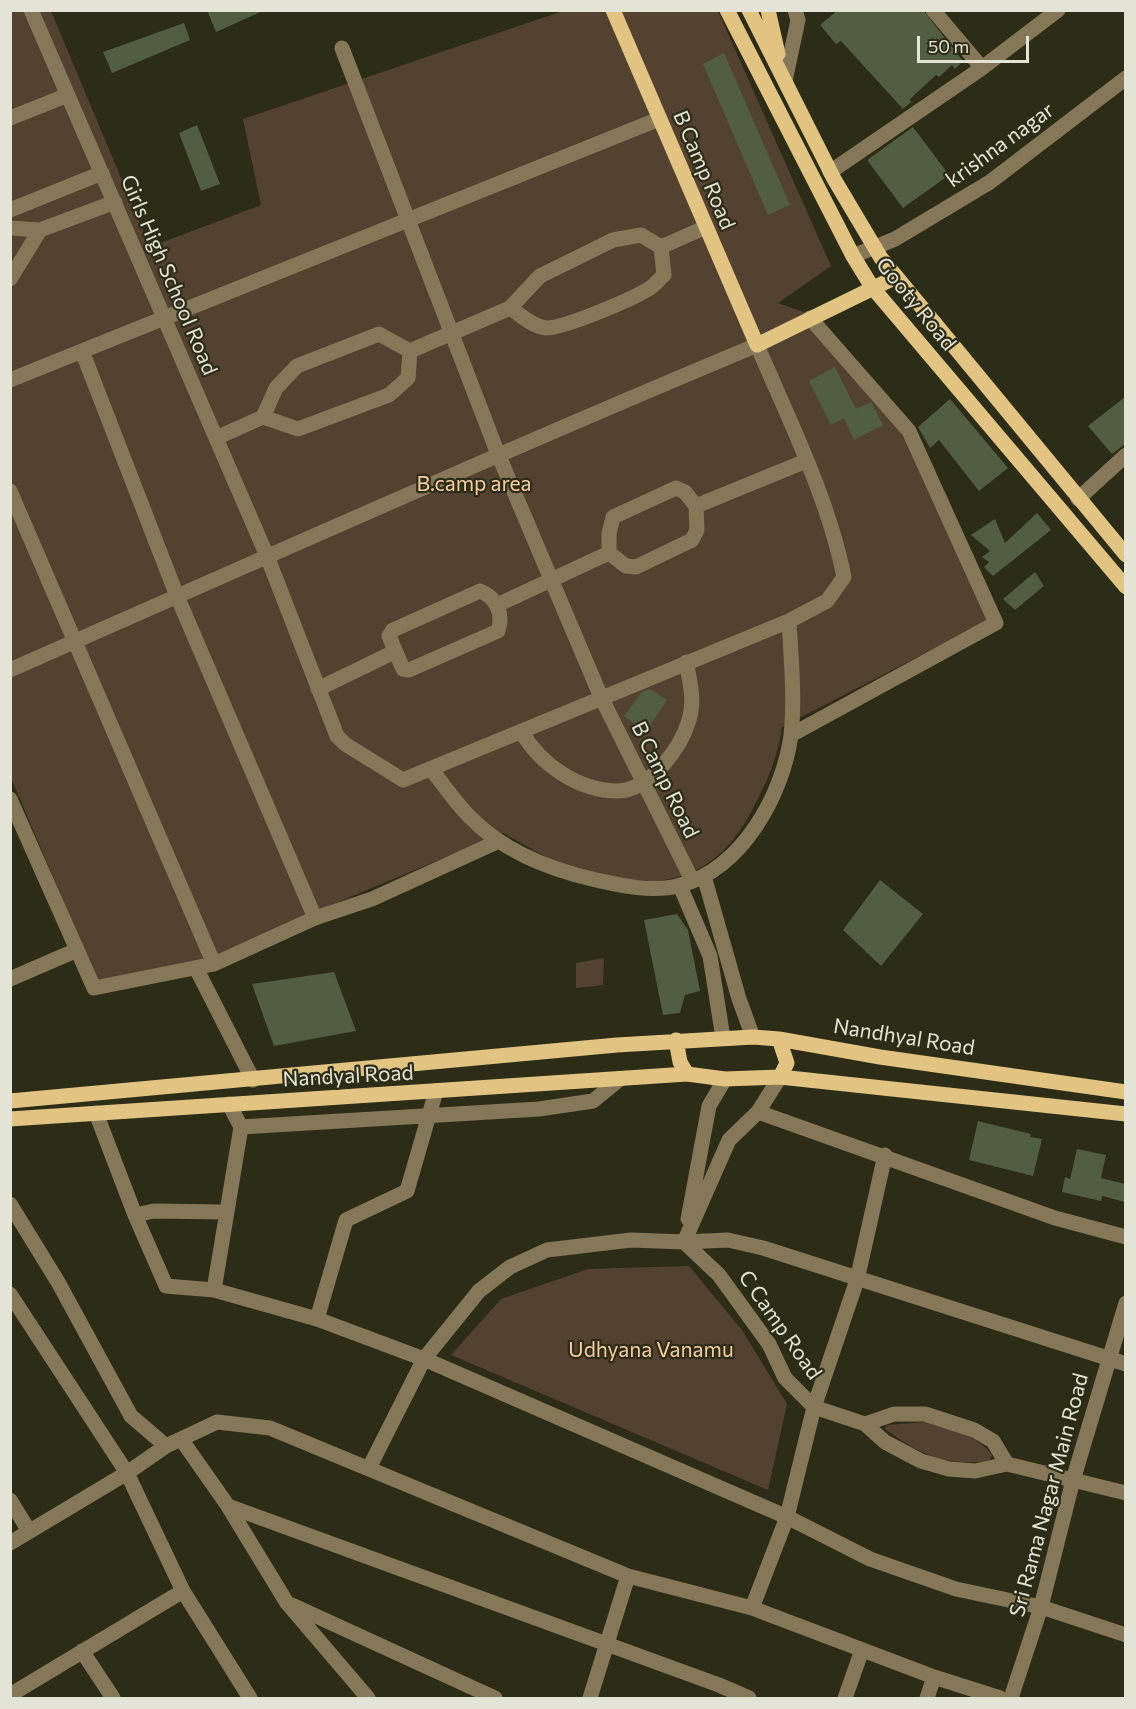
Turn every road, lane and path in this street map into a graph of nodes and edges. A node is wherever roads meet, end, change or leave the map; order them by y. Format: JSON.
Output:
{"nodes":[{"id":1,"x":31,"y":10,"type":"edge"},
{"id":2,"x":613,"y":10,"type":"edge"},
{"id":3,"x":727,"y":10,"type":"edge"},
{"id":4,"x":749,"y":10,"type":"edge"},
{"id":5,"x":768,"y":10,"type":"edge"},
{"id":6,"x":795,"y":10,"type":"edge"},
{"id":7,"x":933,"y":10,"type":"edge"},
{"id":8,"x":1058,"y":10,"type":"edge"},
{"id":9,"x":342,"y":48,"type":"dead end"},
{"id":10,"x":982,"y":68,"type":"junction"},
{"id":11,"x":1125,"y":78,"type":"edge"},
{"id":12,"x":784,"y":81,"type":"junction"},
{"id":13,"x":68,"y":95,"type":"junction"},
{"id":14,"x":10,"y":118,"type":"edge"},
{"id":15,"x":659,"y":119,"type":"junction"},
{"id":16,"x":830,"y":172,"type":"junction"},
{"id":17,"x":102,"y":173,"type":"junction"},
{"id":18,"x":115,"y":202,"type":"junction"},
{"id":19,"x":10,"y":210,"type":"edge"},
{"id":20,"x":408,"y":222,"type":"junction"},
{"id":21,"x":706,"y":227,"type":"junction"},
{"id":22,"x":10,"y":228,"type":"edge"},
{"id":23,"x":40,"y":230,"type":"junction"},
{"id":24,"x":661,"y":247,"type":"junction"},
{"id":25,"x":875,"y":249,"type":"junction"},
{"id":26,"x":853,"y":256,"type":"junction"},
{"id":27,"x":896,"y":277,"type":"junction"},
{"id":28,"x":10,"y":279,"type":"edge"},
{"id":29,"x":872,"y":287,"type":"junction"},
{"id":30,"x":510,"y":308,"type":"junction"},
{"id":31,"x":164,"y":316,"type":"junction"},
{"id":32,"x":810,"y":318,"type":"junction"},
{"id":33,"x":451,"y":333,"type":"junction"},
{"id":34,"x":757,"y":345,"type":"junction"},
{"id":35,"x":82,"y":351,"type":"junction"},
{"id":36,"x":410,"y":351,"type":"junction"},
{"id":37,"x":10,"y":380,"type":"edge"},
{"id":38,"x":263,"y":417,"type":"junction"},
{"id":39,"x":216,"y":438,"type":"junction"},
{"id":40,"x":498,"y":454,"type":"junction"},
{"id":41,"x":1125,"y":455,"type":"edge"},
{"id":42,"x":806,"y":461,"type":"junction"},
{"id":43,"x":10,"y":491,"type":"edge"},
{"id":44,"x":1078,"y":499,"type":"junction"},
{"id":45,"x":696,"y":506,"type":"junction"},
{"id":46,"x":609,"y":554,"type":"junction"},
{"id":47,"x":1125,"y":555,"type":"edge"},
{"id":48,"x":267,"y":556,"type":"junction"},
{"id":49,"x":552,"y":579,"type":"junction"},
{"id":50,"x":1125,"y":587,"type":"edge"},
{"id":51,"x":177,"y":596,"type":"junction"},
{"id":52,"x":497,"y":605,"type":"junction"},
{"id":53,"x":789,"y":621,"type":"junction"},
{"id":54,"x":77,"y":641,"type":"junction"},
{"id":55,"x":394,"y":652,"type":"junction"},
{"id":56,"x":686,"y":662,"type":"junction"},
{"id":57,"x":10,"y":670,"type":"edge"},
{"id":58,"x":318,"y":689,"type":"junction"},
{"id":59,"x":601,"y":697,"type":"junction"},
{"id":60,"x":521,"y":731,"type":"junction"},
{"id":61,"x":791,"y":735,"type":"junction"},
{"id":62,"x":431,"y":769,"type":"junction"},
{"id":63,"x":643,"y":782,"type":"junction"},
{"id":64,"x":10,"y":799,"type":"edge"},
{"id":65,"x":499,"y":841,"type":"junction"},
{"id":66,"x":692,"y":881,"type":"junction"},
{"id":67,"x":315,"y":918,"type":"junction"},
{"id":68,"x":77,"y":950,"type":"junction"},
{"id":69,"x":214,"y":964,"type":"junction"},
{"id":70,"x":196,"y":969,"type":"junction"},
{"id":71,"x":10,"y":978,"type":"edge"},
{"id":72,"x":723,"y":1038,"type":"junction"},
{"id":73,"x":753,"y":1038,"type":"junction"},
{"id":74,"x":780,"y":1039,"type":"junction"},
{"id":75,"x":676,"y":1040,"type":"junction"},
{"id":76,"x":687,"y":1074,"type":"junction"},
{"id":77,"x":780,"y":1077,"type":"junction"},
{"id":78,"x":620,"y":1079,"type":"junction"},
{"id":79,"x":725,"y":1079,"type":"junction"},
{"id":80,"x":253,"y":1080,"type":"junction"},
{"id":81,"x":436,"y":1091,"type":"junction"},
{"id":82,"x":1125,"y":1092,"type":"edge"},
{"id":83,"x":10,"y":1101,"type":"edge"},
{"id":84,"x":229,"y":1104,"type":"junction"},
{"id":85,"x":758,"y":1112,"type":"junction"},
{"id":86,"x":96,"y":1113,"type":"junction"},
{"id":87,"x":1125,"y":1114,"type":"edge"},
{"id":88,"x":428,"y":1116,"type":"junction"},
{"id":89,"x":10,"y":1119,"type":"edge"},
{"id":90,"x":241,"y":1126,"type":"junction"},
{"id":91,"x":885,"y":1155,"type":"junction"},
{"id":92,"x":10,"y":1204,"type":"edge"},
{"id":93,"x":226,"y":1212,"type":"junction"},
{"id":94,"x":135,"y":1215,"type":"junction"},
{"id":95,"x":1125,"y":1237,"type":"edge"},
{"id":96,"x":684,"y":1242,"type":"junction"},
{"id":97,"x":857,"y":1280,"type":"junction"},
{"id":98,"x":214,"y":1290,"type":"junction"},
{"id":99,"x":10,"y":1294,"type":"edge"},
{"id":100,"x":1125,"y":1303,"type":"edge"},
{"id":101,"x":317,"y":1319,"type":"junction"},
{"id":102,"x":423,"y":1359,"type":"junction"},
{"id":103,"x":1109,"y":1359,"type":"junction"},
{"id":104,"x":1125,"y":1364,"type":"edge"},
{"id":105,"x":814,"y":1407,"type":"junction"},
{"id":106,"x":865,"y":1424,"type":"junction"},
{"id":107,"x":181,"y":1439,"type":"junction"},
{"id":108,"x":166,"y":1446,"type":"junction"},
{"id":109,"x":1007,"y":1464,"type":"junction"},
{"id":110,"x":369,"y":1468,"type":"junction"},
{"id":111,"x":127,"y":1473,"type":"junction"},
{"id":112,"x":1073,"y":1480,"type":"junction"},
{"id":113,"x":1125,"y":1492,"type":"edge"},
{"id":114,"x":10,"y":1500,"type":"edge"},
{"id":115,"x":228,"y":1506,"type":"junction"},
{"id":116,"x":787,"y":1517,"type":"junction"},
{"id":117,"x":29,"y":1532,"type":"junction"},
{"id":118,"x":10,"y":1543,"type":"edge"},
{"id":119,"x":628,"y":1576,"type":"junction"},
{"id":120,"x":183,"y":1591,"type":"junction"},
{"id":121,"x":287,"y":1603,"type":"junction"},
{"id":122,"x":1041,"y":1607,"type":"junction"},
{"id":123,"x":752,"y":1608,"type":"junction"},
{"id":124,"x":1125,"y":1635,"type":"edge"},
{"id":125,"x":607,"y":1645,"type":"junction"},
{"id":126,"x":862,"y":1650,"type":"junction"},
{"id":127,"x":82,"y":1651,"type":"junction"},
{"id":128,"x":934,"y":1677,"type":"junction"},
{"id":129,"x":10,"y":1695,"type":"edge"},
{"id":130,"x":113,"y":1698,"type":"edge"},
{"id":131,"x":250,"y":1698,"type":"edge"},
{"id":132,"x":368,"y":1698,"type":"edge"},
{"id":133,"x":495,"y":1698,"type":"edge"},
{"id":134,"x":590,"y":1698,"type":"edge"},
{"id":135,"x":749,"y":1698,"type":"edge"},
{"id":136,"x":845,"y":1698,"type":"edge"},
{"id":137,"x":927,"y":1698,"type":"edge"},
{"id":138,"x":1000,"y":1698,"type":"edge"},
{"id":139,"x":1011,"y":1698,"type":"edge"}],
"edges":[{"from":1,"to":13,"type":"street","name":"Girls High School Road"},
{"from":2,"to":15,"type":"main road","name":"B Camp Road"},
{"from":3,"to":26,"type":"main road","name":"Gooty Road"},
{"from":4,"to":12,"type":"main road","name":"Gooty Road"},
{"from":5,"to":12,"type":"main road"},
{"from":6,"to":12,"type":"street"},
{"from":7,"to":10,"type":"street"},
{"from":8,"to":10,"type":"street"},
{"from":9,"to":20,"type":"street","name":"B Camp Road"},
{"from":10,"to":16,"type":"street"},
{"from":11,"to":25,"type":"street","name":"krishna nagar"},
{"from":12,"to":16,"type":"main road","name":"Gooty Road"},
{"from":13,"to":14,"type":"street"},
{"from":13,"to":17,"type":"street","name":"Girls High School Road"},
{"from":15,"to":20,"type":"street"},
{"from":15,"to":21,"type":"main road","name":"B Camp Road"},
{"from":16,"to":25,"type":"main road","name":"Gooty Road"},
{"from":17,"to":18,"type":"street","name":"Girls High School Road"},
{"from":17,"to":19,"type":"street"},
{"from":18,"to":23,"type":"street"},
{"from":18,"to":31,"type":"street","name":"Girls High School Road"},
{"from":20,"to":31,"type":"street"},
{"from":20,"to":33,"type":"street","name":"B Camp Road"},
{"from":21,"to":24,"type":"street"},
{"from":21,"to":34,"type":"main road","name":"B Camp Road"},
{"from":22,"to":23,"type":"street"},
{"from":23,"to":28,"type":"street"},
{"from":24,"to":30,"type":"street"},
{"from":24,"to":30,"type":"street"},
{"from":25,"to":26,"type":"street","name":"krishna nagar"},
{"from":25,"to":27,"type":"main road","name":"Gooty Road"},
{"from":26,"to":29,"type":"main road","name":"Gooty Road"},
{"from":27,"to":29,"type":"main road"},
{"from":27,"to":44,"type":"main road","name":"Gooty Road"},
{"from":29,"to":32,"type":"main road"},
{"from":29,"to":50,"type":"main road","name":"Gooty Road"},
{"from":30,"to":33,"type":"street"},
{"from":31,"to":35,"type":"street"},
{"from":31,"to":39,"type":"street","name":"Girls High School Road"},
{"from":32,"to":34,"type":"main road"},
{"from":32,"to":61,"type":"street"},
{"from":33,"to":36,"type":"street"},
{"from":33,"to":40,"type":"street","name":"B Camp Road"},
{"from":34,"to":40,"type":"street"},
{"from":34,"to":42,"type":"street"},
{"from":35,"to":37,"type":"street"},
{"from":35,"to":51,"type":"street"},
{"from":36,"to":38,"type":"street"},
{"from":36,"to":38,"type":"street"},
{"from":38,"to":39,"type":"street"},
{"from":39,"to":48,"type":"street","name":"Girls High School Road"},
{"from":40,"to":48,"type":"street"},
{"from":40,"to":49,"type":"street","name":"B Camp Road"},
{"from":41,"to":44,"type":"street"},
{"from":42,"to":45,"type":"street"},
{"from":42,"to":53,"type":"street"},
{"from":43,"to":54,"type":"street"},
{"from":44,"to":47,"type":"main road","name":"Gooty Road"},
{"from":45,"to":46,"type":"street"},
{"from":45,"to":46,"type":"street"},
{"from":46,"to":49,"type":"street"},
{"from":48,"to":51,"type":"street"},
{"from":48,"to":58,"type":"street","name":"Girls High School Road"},
{"from":49,"to":52,"type":"street"},
{"from":49,"to":59,"type":"street","name":"B Camp Road"},
{"from":51,"to":54,"type":"street"},
{"from":51,"to":67,"type":"street"},
{"from":52,"to":55,"type":"street"},
{"from":52,"to":55,"type":"street"},
{"from":53,"to":56,"type":"street"},
{"from":53,"to":61,"type":"street"},
{"from":54,"to":57,"type":"street"},
{"from":54,"to":69,"type":"street"},
{"from":55,"to":58,"type":"street"},
{"from":56,"to":59,"type":"street"},
{"from":56,"to":63,"type":"street"},
{"from":58,"to":62,"type":"street","name":"Girls High School Road"},
{"from":59,"to":60,"type":"street"},
{"from":59,"to":63,"type":"street","name":"B Camp Road"},
{"from":60,"to":62,"type":"street"},
{"from":60,"to":63,"type":"street"},
{"from":61,"to":66,"type":"street"},
{"from":62,"to":65,"type":"street"},
{"from":63,"to":66,"type":"street","name":"B Camp Road"},
{"from":64,"to":68,"type":"street"},
{"from":65,"to":66,"type":"street"},
{"from":65,"to":67,"type":"street"},
{"from":66,"to":72,"type":"street"},
{"from":66,"to":73,"type":"street","name":"B Camp Road"},
{"from":67,"to":69,"type":"street"},
{"from":68,"to":70,"type":"street"},
{"from":68,"to":71,"type":"street"},
{"from":69,"to":70,"type":"street"},
{"from":70,"to":80,"type":"street"},
{"from":72,"to":73,"type":"main road","name":"Nandhyal Road"},
{"from":72,"to":75,"type":"main road","name":"Nandhyal Road"},
{"from":73,"to":74,"type":"main road","name":"Nandhyal Road"},
{"from":74,"to":77,"type":"main road"},
{"from":74,"to":82,"type":"main road","name":"Nandhyal Road"},
{"from":75,"to":76,"type":"main road"},
{"from":75,"to":80,"type":"main road","name":"Nandyal Road"},
{"from":76,"to":78,"type":"main road","name":"Nandyal Road"},
{"from":76,"to":79,"type":"main road","name":"Nandyal Road"},
{"from":77,"to":79,"type":"main road","name":"Nandyal Road"},
{"from":77,"to":85,"type":"street"},
{"from":77,"to":87,"type":"main road","name":"Nandyal Road"},
{"from":78,"to":81,"type":"main road","name":"Nandyal Road"},
{"from":78,"to":88,"type":"street"},
{"from":79,"to":96,"type":"street"},
{"from":80,"to":83,"type":"main road","name":"Nandyal Road"},
{"from":81,"to":84,"type":"main road","name":"Nandyal Road"},
{"from":81,"to":88,"type":"street"},
{"from":84,"to":86,"type":"main road","name":"Nandyal Road"},
{"from":84,"to":90,"type":"street"},
{"from":85,"to":91,"type":"street"},
{"from":85,"to":96,"type":"street"},
{"from":86,"to":89,"type":"main road","name":"Nandyal Road"},
{"from":86,"to":94,"type":"street"},
{"from":88,"to":90,"type":"street"},
{"from":88,"to":101,"type":"street"},
{"from":90,"to":93,"type":"street"},
{"from":91,"to":95,"type":"street"},
{"from":91,"to":97,"type":"street"},
{"from":92,"to":108,"type":"street"},
{"from":93,"to":94,"type":"street"},
{"from":93,"to":98,"type":"street"},
{"from":94,"to":98,"type":"street"},
{"from":96,"to":97,"type":"street"},
{"from":96,"to":102,"type":"street"},
{"from":96,"to":105,"type":"street","name":"C Camp Road"},
{"from":97,"to":103,"type":"street"},
{"from":97,"to":105,"type":"street"},
{"from":98,"to":101,"type":"street"},
{"from":99,"to":111,"type":"street"},
{"from":100,"to":103,"type":"street","name":"Sri Rama Nagar Main Road"},
{"from":101,"to":102,"type":"street"},
{"from":102,"to":110,"type":"street"},
{"from":102,"to":116,"type":"street"},
{"from":103,"to":104,"type":"street"},
{"from":103,"to":112,"type":"street","name":"Sri Rama Nagar Main Road"},
{"from":105,"to":106,"type":"street"},
{"from":105,"to":116,"type":"street"},
{"from":106,"to":109,"type":"street"},
{"from":106,"to":109,"type":"street"},
{"from":107,"to":108,"type":"street"},
{"from":107,"to":110,"type":"street"},
{"from":107,"to":115,"type":"street"},
{"from":108,"to":111,"type":"street"},
{"from":109,"to":112,"type":"street"},
{"from":110,"to":119,"type":"street"},
{"from":111,"to":117,"type":"street"},
{"from":111,"to":120,"type":"street"},
{"from":112,"to":113,"type":"street"},
{"from":112,"to":122,"type":"street","name":"Sri Rama Nagar Main Road"},
{"from":114,"to":117,"type":"street"},
{"from":115,"to":121,"type":"street"},
{"from":115,"to":125,"type":"street"},
{"from":116,"to":122,"type":"street"},
{"from":116,"to":123,"type":"street"},
{"from":117,"to":118,"type":"street"},
{"from":119,"to":123,"type":"street"},
{"from":119,"to":125,"type":"street"},
{"from":120,"to":127,"type":"street"},
{"from":120,"to":131,"type":"street"},
{"from":121,"to":132,"type":"street"},
{"from":121,"to":133,"type":"street"},
{"from":122,"to":124,"type":"street"},
{"from":122,"to":139,"type":"street","name":"Sri Rama Nagar Main Road"},
{"from":123,"to":126,"type":"street"},
{"from":125,"to":134,"type":"street"},
{"from":125,"to":135,"type":"street"},
{"from":126,"to":128,"type":"street"},
{"from":126,"to":136,"type":"street"},
{"from":127,"to":129,"type":"street"},
{"from":127,"to":130,"type":"street"},
{"from":128,"to":137,"type":"street"},
{"from":128,"to":138,"type":"street"}]}
